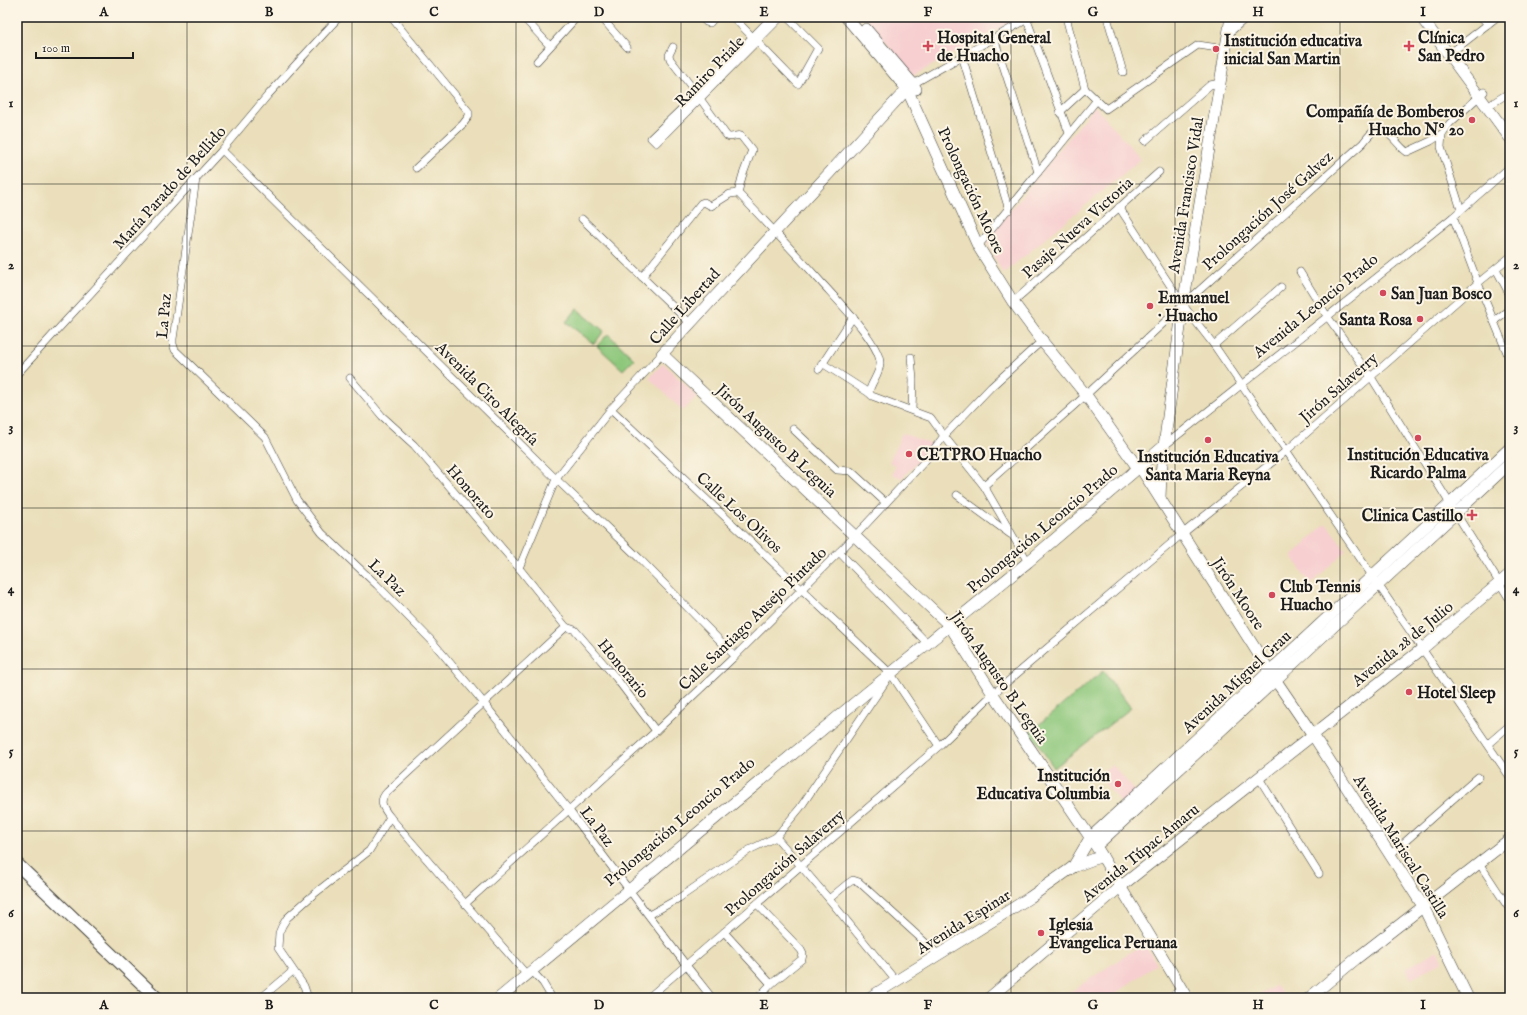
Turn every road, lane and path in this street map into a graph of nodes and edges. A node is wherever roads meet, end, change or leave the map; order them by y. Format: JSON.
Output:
{"nodes":[{"id":1,"x":339,"y":17,"type":"edge"},
{"id":2,"x":391,"y":17,"type":"edge"},
{"id":3,"x":523,"y":17,"type":"edge"},
{"id":4,"x":577,"y":17,"type":"edge"},
{"id":5,"x":601,"y":17,"type":"edge"},
{"id":6,"x":701,"y":17,"type":"edge"},
{"id":7,"x":715,"y":17,"type":"edge"},
{"id":8,"x":733,"y":17,"type":"edge"},
{"id":9,"x":772,"y":17,"type":"edge"},
{"id":10,"x":781,"y":17,"type":"edge"},
{"id":11,"x":788,"y":17,"type":"edge"},
{"id":12,"x":846,"y":17,"type":"edge"},
{"id":13,"x":856,"y":17,"type":"edge"},
{"id":14,"x":1066,"y":17,"type":"edge"},
{"id":15,"x":1107,"y":17,"type":"edge"},
{"id":16,"x":1231,"y":17,"type":"edge"},
{"id":17,"x":1247,"y":17,"type":"edge"},
{"id":18,"x":1421,"y":17,"type":"edge"},
{"id":19,"x":1429,"y":17,"type":"edge"},
{"id":20,"x":1481,"y":17,"type":"edge"},
{"id":21,"x":1497,"y":17,"type":"edge"},
{"id":22,"x":1029,"y":18,"type":"edge"},
{"id":23,"x":1488,"y":24,"type":"junction"},
{"id":24,"x":1228,"y":35,"type":"junction"},
{"id":25,"x":994,"y":38,"type":"junction"},
{"id":26,"x":754,"y":39,"type":"junction"},
{"id":27,"x":550,"y":46,"type":"junction"},
{"id":28,"x":627,"y":47,"type":"dead end"},
{"id":29,"x":674,"y":47,"type":"dead end"},
{"id":30,"x":1225,"y":49,"type":"junction"},
{"id":31,"x":1451,"y":53,"type":"junction"},
{"id":32,"x":962,"y":56,"type":"junction"},
{"id":33,"x":537,"y":61,"type":"dead end"},
{"id":34,"x":1123,"y":72,"type":"dead end"},
{"id":35,"x":1220,"y":83,"type":"junction"},
{"id":36,"x":910,"y":86,"type":"junction"},
{"id":37,"x":1084,"y":89,"type":"junction"},
{"id":38,"x":1510,"y":92,"type":"edge"},
{"id":39,"x":1482,"y":94,"type":"junction"},
{"id":40,"x":699,"y":97,"type":"junction"},
{"id":41,"x":1096,"y":101,"type":"junction"},
{"id":42,"x":1493,"y":103,"type":"junction"},
{"id":43,"x":1060,"y":112,"type":"junction"},
{"id":44,"x":1510,"y":125,"type":"edge"},
{"id":45,"x":1069,"y":133,"type":"junction"},
{"id":46,"x":1442,"y":134,"type":"junction"},
{"id":47,"x":1510,"y":138,"type":"edge"},
{"id":48,"x":654,"y":141,"type":"dead end"},
{"id":49,"x":1145,"y":141,"type":"dead end"},
{"id":50,"x":222,"y":150,"type":"junction"},
{"id":51,"x":416,"y":168,"type":"dead end"},
{"id":52,"x":1510,"y":168,"type":"edge"},
{"id":53,"x":1038,"y":172,"type":"junction"},
{"id":54,"x":1159,"y":172,"type":"dead end"},
{"id":55,"x":196,"y":179,"type":"junction"},
{"id":56,"x":738,"y":193,"type":"junction"},
{"id":57,"x":1119,"y":207,"type":"junction"},
{"id":58,"x":1009,"y":210,"type":"junction"},
{"id":59,"x":1462,"y":210,"type":"junction"},
{"id":60,"x":1453,"y":217,"type":"junction"},
{"id":61,"x":582,"y":219,"type":"dead end"},
{"id":62,"x":775,"y":231,"type":"junction"},
{"id":63,"x":980,"y":244,"type":"junction"},
{"id":64,"x":1510,"y":257,"type":"edge"},
{"id":65,"x":1496,"y":269,"type":"junction"},
{"id":66,"x":1300,"y":272,"type":"dead end"},
{"id":67,"x":642,"y":277,"type":"junction"},
{"id":68,"x":1478,"y":283,"type":"junction"},
{"id":69,"x":1281,"y":287,"type":"dead end"},
{"id":70,"x":1510,"y":295,"type":"edge"},
{"id":71,"x":1015,"y":301,"type":"junction"},
{"id":72,"x":1183,"y":305,"type":"junction"},
{"id":73,"x":1510,"y":308,"type":"edge"},
{"id":74,"x":1328,"y":316,"type":"junction"},
{"id":75,"x":852,"y":317,"type":"junction"},
{"id":76,"x":1494,"y":321,"type":"junction"},
{"id":77,"x":691,"y":324,"type":"junction"},
{"id":78,"x":1044,"y":339,"type":"junction"},
{"id":79,"x":1214,"y":345,"type":"junction"},
{"id":80,"x":662,"y":354,"type":"junction"},
{"id":81,"x":911,"y":357,"type":"dead end"},
{"id":82,"x":1510,"y":360,"type":"edge"},
{"id":83,"x":17,"y":374,"type":"edge"},
{"id":84,"x":1371,"y":377,"type":"junction"},
{"id":85,"x":350,"y":378,"type":"dead end"},
{"id":86,"x":1241,"y":385,"type":"junction"},
{"id":87,"x":869,"y":393,"type":"junction"},
{"id":88,"x":1088,"y":393,"type":"junction"},
{"id":89,"x":611,"y":409,"type":"junction"},
{"id":90,"x":912,"y":410,"type":"junction"},
{"id":91,"x":793,"y":429,"type":"dead end"},
{"id":92,"x":944,"y":436,"type":"junction"},
{"id":93,"x":1164,"y":446,"type":"junction"},
{"id":94,"x":1510,"y":448,"type":"edge"},
{"id":95,"x":1286,"y":451,"type":"junction"},
{"id":96,"x":1510,"y":463,"type":"edge"},
{"id":97,"x":1140,"y":467,"type":"junction"},
{"id":98,"x":556,"y":479,"type":"junction"},
{"id":99,"x":984,"y":486,"type":"junction"},
{"id":100,"x":957,"y":495,"type":"dead end"},
{"id":101,"x":1160,"y":498,"type":"junction"},
{"id":102,"x":886,"y":503,"type":"junction"},
{"id":103,"x":1453,"y":508,"type":"junction"},
{"id":104,"x":1182,"y":534,"type":"junction"},
{"id":105,"x":854,"y":536,"type":"junction"},
{"id":106,"x":1012,"y":536,"type":"junction"},
{"id":107,"x":839,"y":552,"type":"junction"},
{"id":108,"x":1028,"y":562,"type":"junction"},
{"id":109,"x":519,"y":568,"type":"junction"},
{"id":110,"x":1510,"y":574,"type":"edge"},
{"id":111,"x":1374,"y":580,"type":"junction"},
{"id":112,"x":1499,"y":583,"type":"junction"},
{"id":113,"x":802,"y":590,"type":"junction"},
{"id":114,"x":1510,"y":600,"type":"edge"},
{"id":115,"x":950,"y":626,"type":"junction"},
{"id":116,"x":566,"y":628,"type":"junction"},
{"id":117,"x":928,"y":644,"type":"junction"},
{"id":118,"x":1422,"y":650,"type":"junction"},
{"id":119,"x":735,"y":656,"type":"junction"},
{"id":120,"x":890,"y":674,"type":"junction"},
{"id":121,"x":1272,"y":676,"type":"junction"},
{"id":122,"x":993,"y":694,"type":"junction"},
{"id":123,"x":484,"y":704,"type":"junction"},
{"id":124,"x":1510,"y":725,"type":"edge"},
{"id":125,"x":656,"y":731,"type":"junction"},
{"id":126,"x":1313,"y":735,"type":"junction"},
{"id":127,"x":1488,"y":744,"type":"junction"},
{"id":128,"x":939,"y":746,"type":"junction"},
{"id":129,"x":1478,"y":776,"type":"dead end"},
{"id":130,"x":1510,"y":777,"type":"edge"},
{"id":131,"x":1259,"y":778,"type":"junction"},
{"id":132,"x":568,"y":809,"type":"junction"},
{"id":133,"x":390,"y":817,"type":"junction"},
{"id":134,"x":776,"y":837,"type":"junction"},
{"id":135,"x":1510,"y":838,"type":"edge"},
{"id":136,"x":1096,"y":847,"type":"junction"},
{"id":137,"x":1390,"y":855,"type":"junction"},
{"id":138,"x":1479,"y":863,"type":"junction"},
{"id":139,"x":17,"y":864,"type":"edge"},
{"id":140,"x":800,"y":866,"type":"junction"},
{"id":141,"x":1073,"y":867,"type":"junction"},
{"id":142,"x":1319,"y":874,"type":"dead end"},
{"id":143,"x":17,"y":875,"type":"edge"},
{"id":144,"x":1120,"y":887,"type":"junction"},
{"id":145,"x":628,"y":888,"type":"junction"},
{"id":146,"x":41,"y":892,"type":"junction"},
{"id":147,"x":829,"y":899,"type":"junction"},
{"id":148,"x":465,"y":904,"type":"junction"},
{"id":149,"x":757,"y":904,"type":"junction"},
{"id":150,"x":1423,"y":906,"type":"junction"},
{"id":151,"x":1510,"y":910,"type":"edge"},
{"id":152,"x":649,"y":915,"type":"junction"},
{"id":153,"x":724,"y":932,"type":"junction"},
{"id":154,"x":939,"y":955,"type":"junction"},
{"id":155,"x":686,"y":965,"type":"junction"},
{"id":156,"x":293,"y":971,"type":"junction"},
{"id":157,"x":527,"y":972,"type":"junction"},
{"id":158,"x":896,"y":981,"type":"junction"},
{"id":159,"x":771,"y":984,"type":"junction"},
{"id":160,"x":1185,"y":993,"type":"edge"},
{"id":161,"x":146,"y":998,"type":"edge"},
{"id":162,"x":157,"y":998,"type":"edge"},
{"id":163,"x":261,"y":998,"type":"edge"},
{"id":164,"x":308,"y":998,"type":"edge"},
{"id":165,"x":491,"y":998,"type":"edge"},
{"id":166,"x":499,"y":998,"type":"edge"},
{"id":167,"x":552,"y":998,"type":"edge"},
{"id":168,"x":648,"y":998,"type":"edge"},
{"id":169,"x":712,"y":998,"type":"edge"},
{"id":170,"x":758,"y":998,"type":"edge"},
{"id":171,"x":869,"y":998,"type":"edge"},
{"id":172,"x":989,"y":998,"type":"edge"},
{"id":173,"x":1169,"y":998,"type":"edge"},
{"id":174,"x":1309,"y":998,"type":"edge"},
{"id":175,"x":1468,"y":998,"type":"edge"}],
"edges":[{"from":1,"to":50,"type":"street","name":"María Parado de Bellido"},
{"from":2,"to":51,"type":"street"},
{"from":3,"to":27,"type":"street"},
{"from":4,"to":27,"type":"street"},
{"from":5,"to":28,"type":"street"},
{"from":6,"to":7,"type":"street"},
{"from":8,"to":26,"type":"street"},
{"from":9,"to":26,"type":"street","name":"Ramiro Priale"},
{"from":10,"to":26,"type":"street","name":"Ramiro Priale"},
{"from":11,"to":26,"type":"street"},
{"from":12,"to":36,"type":"street","name":"Prolongación Moore"},
{"from":13,"to":36,"type":"street","name":"Prolongación Moore"},
{"from":14,"to":37,"type":"street"},
{"from":15,"to":34,"type":"street"},
{"from":16,"to":24,"type":"street","name":"Avenida Francisco Vidal"},
{"from":17,"to":24,"type":"street"},
{"from":18,"to":31,"type":"street"},
{"from":19,"to":31,"type":"street"},
{"from":20,"to":23,"type":"street"},
{"from":21,"to":23,"type":"street"},
{"from":22,"to":25,"type":"street"},
{"from":22,"to":43,"type":"street"},
{"from":23,"to":31,"type":"street"},
{"from":24,"to":30,"type":"street","name":"Avenida Francisco Vidal"},
{"from":25,"to":32,"type":"street"},
{"from":25,"to":53,"type":"street"},
{"from":26,"to":40,"type":"street","name":"Ramiro Priale"},
{"from":27,"to":33,"type":"street"},
{"from":29,"to":40,"type":"street"},
{"from":30,"to":35,"type":"street","name":"Avenida Francisco Vidal"},
{"from":30,"to":41,"type":"street"},
{"from":31,"to":39,"type":"street"},
{"from":32,"to":36,"type":"street"},
{"from":32,"to":58,"type":"street"},
{"from":35,"to":49,"type":"street"},
{"from":35,"to":72,"type":"street","name":"Avenida Francisco Vidal"},
{"from":36,"to":62,"type":"street","name":"Calle Libertad"},
{"from":36,"to":63,"type":"street","name":"Prolongación Moore"},
{"from":37,"to":41,"type":"street"},
{"from":37,"to":43,"type":"street"},
{"from":38,"to":42,"type":"street"},
{"from":39,"to":42,"type":"street"},
{"from":39,"to":46,"type":"street","name":"Prolongación José Galvez"},
{"from":39,"to":47,"type":"street"},
{"from":40,"to":48,"type":"street","name":"Ramiro Priale"},
{"from":40,"to":56,"type":"street"},
{"from":41,"to":45,"type":"street"},
{"from":42,"to":44,"type":"street"},
{"from":43,"to":45,"type":"street"},
{"from":45,"to":53,"type":"street"},
{"from":46,"to":59,"type":"street"},
{"from":46,"to":72,"type":"street","name":"Prolongación José Galvez"},
{"from":50,"to":55,"type":"street","name":"María Parado de Bellido"},
{"from":50,"to":98,"type":"street","name":"Avenida Ciro Alegría"},
{"from":52,"to":59,"type":"street","name":"Avenida Leoncio Prado"},
{"from":53,"to":58,"type":"street"},
{"from":54,"to":57,"type":"street","name":"Pasaje Nueva Victoria"},
{"from":55,"to":83,"type":"street","name":"María Parado de Bellido"},
{"from":55,"to":123,"type":"street","name":"La Paz"},
{"from":56,"to":62,"type":"street"},
{"from":56,"to":67,"type":"street"},
{"from":57,"to":71,"type":"street","name":"Pasaje Nueva Victoria"},
{"from":57,"to":72,"type":"street"},
{"from":58,"to":63,"type":"street"},
{"from":59,"to":60,"type":"street","name":"Avenida Leoncio Prado"},
{"from":60,"to":68,"type":"street"},
{"from":60,"to":74,"type":"street","name":"Avenida Leoncio Prado"},
{"from":61,"to":67,"type":"street"},
{"from":62,"to":75,"type":"street"},
{"from":62,"to":77,"type":"street","name":"Calle Libertad"},
{"from":63,"to":71,"type":"street","name":"Prolongación Moore"},
{"from":64,"to":65,"type":"street","name":"Jirón Salaverry"},
{"from":65,"to":68,"type":"street","name":"Jirón Salaverry"},
{"from":65,"to":70,"type":"street"},
{"from":66,"to":74,"type":"street"},
{"from":67,"to":77,"type":"street"},
{"from":68,"to":76,"type":"street"},
{"from":68,"to":84,"type":"street","name":"Jirón Salaverry"},
{"from":69,"to":79,"type":"street"},
{"from":71,"to":78,"type":"street","name":"Prolongación Moore"},
{"from":72,"to":79,"type":"street"},
{"from":72,"to":88,"type":"street","name":"Prolongación José Galvez"},
{"from":72,"to":93,"type":"street","name":"Avenida Francisco Vidal"},
{"from":73,"to":76,"type":"street"},
{"from":74,"to":84,"type":"street"},
{"from":74,"to":86,"type":"street","name":"Avenida Leoncio Prado"},
{"from":75,"to":87,"type":"street"},
{"from":75,"to":87,"type":"street"},
{"from":76,"to":82,"type":"street"},
{"from":77,"to":80,"type":"street","name":"Calle Libertad"},
{"from":78,"to":88,"type":"street","name":"Prolongación Moore"},
{"from":78,"to":92,"type":"street","name":"Calle Santiago Ausejo Pintado"},
{"from":79,"to":86,"type":"street"},
{"from":80,"to":89,"type":"street","name":"Calle Libertad"},
{"from":80,"to":105,"type":"street","name":"Jirón Augusto B Leguia"},
{"from":81,"to":90,"type":"street"},
{"from":84,"to":95,"type":"street","name":"Jirón Salaverry"},
{"from":84,"to":103,"type":"street"},
{"from":85,"to":109,"type":"street","name":"Honorato"},
{"from":86,"to":93,"type":"street","name":"Avenida Leoncio Prado"},
{"from":86,"to":95,"type":"street"},
{"from":87,"to":90,"type":"street"},
{"from":88,"to":97,"type":"street","name":"Jirón Moore"},
{"from":88,"to":99,"type":"street","name":"Prolongación José Galvez"},
{"from":89,"to":98,"type":"street","name":"Calle Libertad"},
{"from":89,"to":113,"type":"street","name":"Calle Los Olivos"},
{"from":90,"to":92,"type":"street"},
{"from":91,"to":102,"type":"street"},
{"from":92,"to":99,"type":"street"},
{"from":92,"to":102,"type":"street","name":"Calle Santiago Ausejo Pintado"},
{"from":93,"to":97,"type":"street","name":"Avenida Leoncio Prado"},
{"from":93,"to":101,"type":"street","name":"Avenida Francisco Vidal"},
{"from":94,"to":103,"type":"street","name":"Avenida Miguel Grau"},
{"from":95,"to":104,"type":"street","name":"Jirón Salaverry"},
{"from":95,"to":111,"type":"street"},
{"from":96,"to":103,"type":"street","name":"Avenida Miguel Grau"},
{"from":97,"to":101,"type":"street","name":"Jirón Moore"},
{"from":97,"to":108,"type":"street","name":"Prolongación Leoncio Prado"},
{"from":98,"to":109,"type":"street","name":"Calle Libertad"},
{"from":98,"to":119,"type":"street","name":"Avenida Ciro Alegría"},
{"from":99,"to":106,"type":"street"},
{"from":100,"to":106,"type":"street"},
{"from":101,"to":104,"type":"street","name":"Jirón Moore"},
{"from":102,"to":105,"type":"street","name":"Calle Santiago Ausejo Pintado"},
{"from":103,"to":111,"type":"street","name":"Avenida Miguel Grau"},
{"from":103,"to":112,"type":"street"},
{"from":104,"to":121,"type":"street","name":"Jirón Moore"},
{"from":104,"to":122,"type":"street","name":"Jirón Salaverry"},
{"from":105,"to":107,"type":"street","name":"Calle Santiago Ausejo Pintado"},
{"from":105,"to":115,"type":"street","name":"Jirón Augusto B Leguia"},
{"from":106,"to":108,"type":"street"},
{"from":107,"to":113,"type":"street","name":"Calle Santiago Ausejo Pintado"},
{"from":107,"to":117,"type":"street"},
{"from":108,"to":115,"type":"street","name":"Prolongación Leoncio Prado"},
{"from":109,"to":116,"type":"street","name":"Honorato"},
{"from":110,"to":112,"type":"street","name":"Avenida 28 de Julio"},
{"from":111,"to":118,"type":"street"},
{"from":111,"to":121,"type":"street","name":"Avenida Miguel Grau"},
{"from":112,"to":114,"type":"street"},
{"from":112,"to":118,"type":"street","name":"Avenida 28 de Julio"},
{"from":113,"to":119,"type":"street","name":"Calle Santiago Ausejo Pintado"},
{"from":113,"to":120,"type":"street","name":"Calle Los Olivos"},
{"from":115,"to":117,"type":"street","name":"Prolongación Leoncio Prado"},
{"from":115,"to":122,"type":"street","name":"Jirón Augusto B Leguia"},
{"from":116,"to":123,"type":"street"},
{"from":116,"to":125,"type":"street","name":"Honorario"},
{"from":117,"to":120,"type":"street","name":"Prolongación Leoncio Prado"},
{"from":118,"to":126,"type":"street","name":"Avenida 28 de Julio"},
{"from":118,"to":127,"type":"street"},
{"from":119,"to":125,"type":"street","name":"Calle Santiago Ausejo Pintado"},
{"from":120,"to":128,"type":"street","name":"Calle Los Olivos"},
{"from":120,"to":134,"type":"street","name":"Prolongación Leoncio Prado"},
{"from":120,"to":145,"type":"street","name":"Prolongación Leoncio Prado"},
{"from":121,"to":126,"type":"street","name":"Jirón Moore"},
{"from":121,"to":136,"type":"street","name":"Avenida Miguel Grau"},
{"from":122,"to":128,"type":"street","name":"Prolongación Salaverry"},
{"from":122,"to":136,"type":"street","name":"Jirón Augusto B Leguia"},
{"from":123,"to":132,"type":"street","name":"La Paz"},
{"from":123,"to":133,"type":"street"},
{"from":124,"to":127,"type":"street"},
{"from":125,"to":132,"type":"street","name":"Calle Santiago Ausejo Pintado"},
{"from":126,"to":131,"type":"street","name":"Avenida Túpac Amaru"},
{"from":126,"to":137,"type":"street","name":"Avenida Mariscal Castilla"},
{"from":127,"to":130,"type":"street"},
{"from":128,"to":140,"type":"street","name":"Prolongación Salaverry"},
{"from":129,"to":137,"type":"street"},
{"from":131,"to":142,"type":"street"},
{"from":131,"to":144,"type":"street","name":"Avenida Túpac Amaru"},
{"from":132,"to":145,"type":"street","name":"La Paz"},
{"from":132,"to":148,"type":"street","name":"Calle Santiago Ausejo Pintado"},
{"from":133,"to":148,"type":"street"},
{"from":133,"to":156,"type":"street"},
{"from":134,"to":140,"type":"street"},
{"from":134,"to":152,"type":"street","name":"Prolongación Leoncio Prado"},
{"from":135,"to":138,"type":"street"},
{"from":136,"to":141,"type":"street","name":"Avenida Espinar"},
{"from":136,"to":141,"type":"street","name":"Avenida Espinar"},
{"from":136,"to":144,"type":"street","name":"Jirón Augusto B Leguia"},
{"from":137,"to":150,"type":"street","name":"Avenida Mariscal Castilla"},
{"from":138,"to":150,"type":"street"},
{"from":138,"to":151,"type":"street"},
{"from":139,"to":146,"type":"main road"},
{"from":140,"to":147,"type":"street"},
{"from":140,"to":149,"type":"street","name":"Prolongación Salaverry"},
{"from":141,"to":154,"type":"street","name":"Avenida Espinar"},
{"from":143,"to":146,"type":"main road"},
{"from":144,"to":160,"type":"street","name":"Jirón Augusto B Leguia"},
{"from":144,"to":172,"type":"street","name":"Avenida Túpac Amaru"},
{"from":145,"to":152,"type":"street","name":"La Paz"},
{"from":145,"to":157,"type":"street","name":"Prolongación Leoncio Prado"},
{"from":146,"to":161,"type":"main road"},
{"from":146,"to":162,"type":"main road"},
{"from":147,"to":154,"type":"street"},
{"from":147,"to":158,"type":"street"},
{"from":148,"to":157,"type":"street"},
{"from":149,"to":153,"type":"street","name":"Prolongación Salaverry"},
{"from":149,"to":159,"type":"street"},
{"from":150,"to":174,"type":"street"},
{"from":150,"to":175,"type":"street","name":"Avenida Mariscal Castilla"},
{"from":152,"to":155,"type":"street","name":"La Paz"},
{"from":153,"to":155,"type":"street","name":"Prolongación Salaverry"},
{"from":153,"to":159,"type":"street"},
{"from":154,"to":158,"type":"street","name":"Avenida Espinar"},
{"from":155,"to":168,"type":"street","name":"Prolongación Salaverry"},
{"from":155,"to":169,"type":"street","name":"La Paz"},
{"from":156,"to":163,"type":"street"},
{"from":156,"to":164,"type":"street"},
{"from":157,"to":165,"type":"street","name":"Prolongación Leoncio Prado"},
{"from":157,"to":166,"type":"street","name":"Prolongación Leoncio Prado"},
{"from":157,"to":167,"type":"street"},
{"from":158,"to":171,"type":"street","name":"Avenida Espinar"},
{"from":159,"to":170,"type":"street"},
{"from":160,"to":173,"type":"street"}]}
